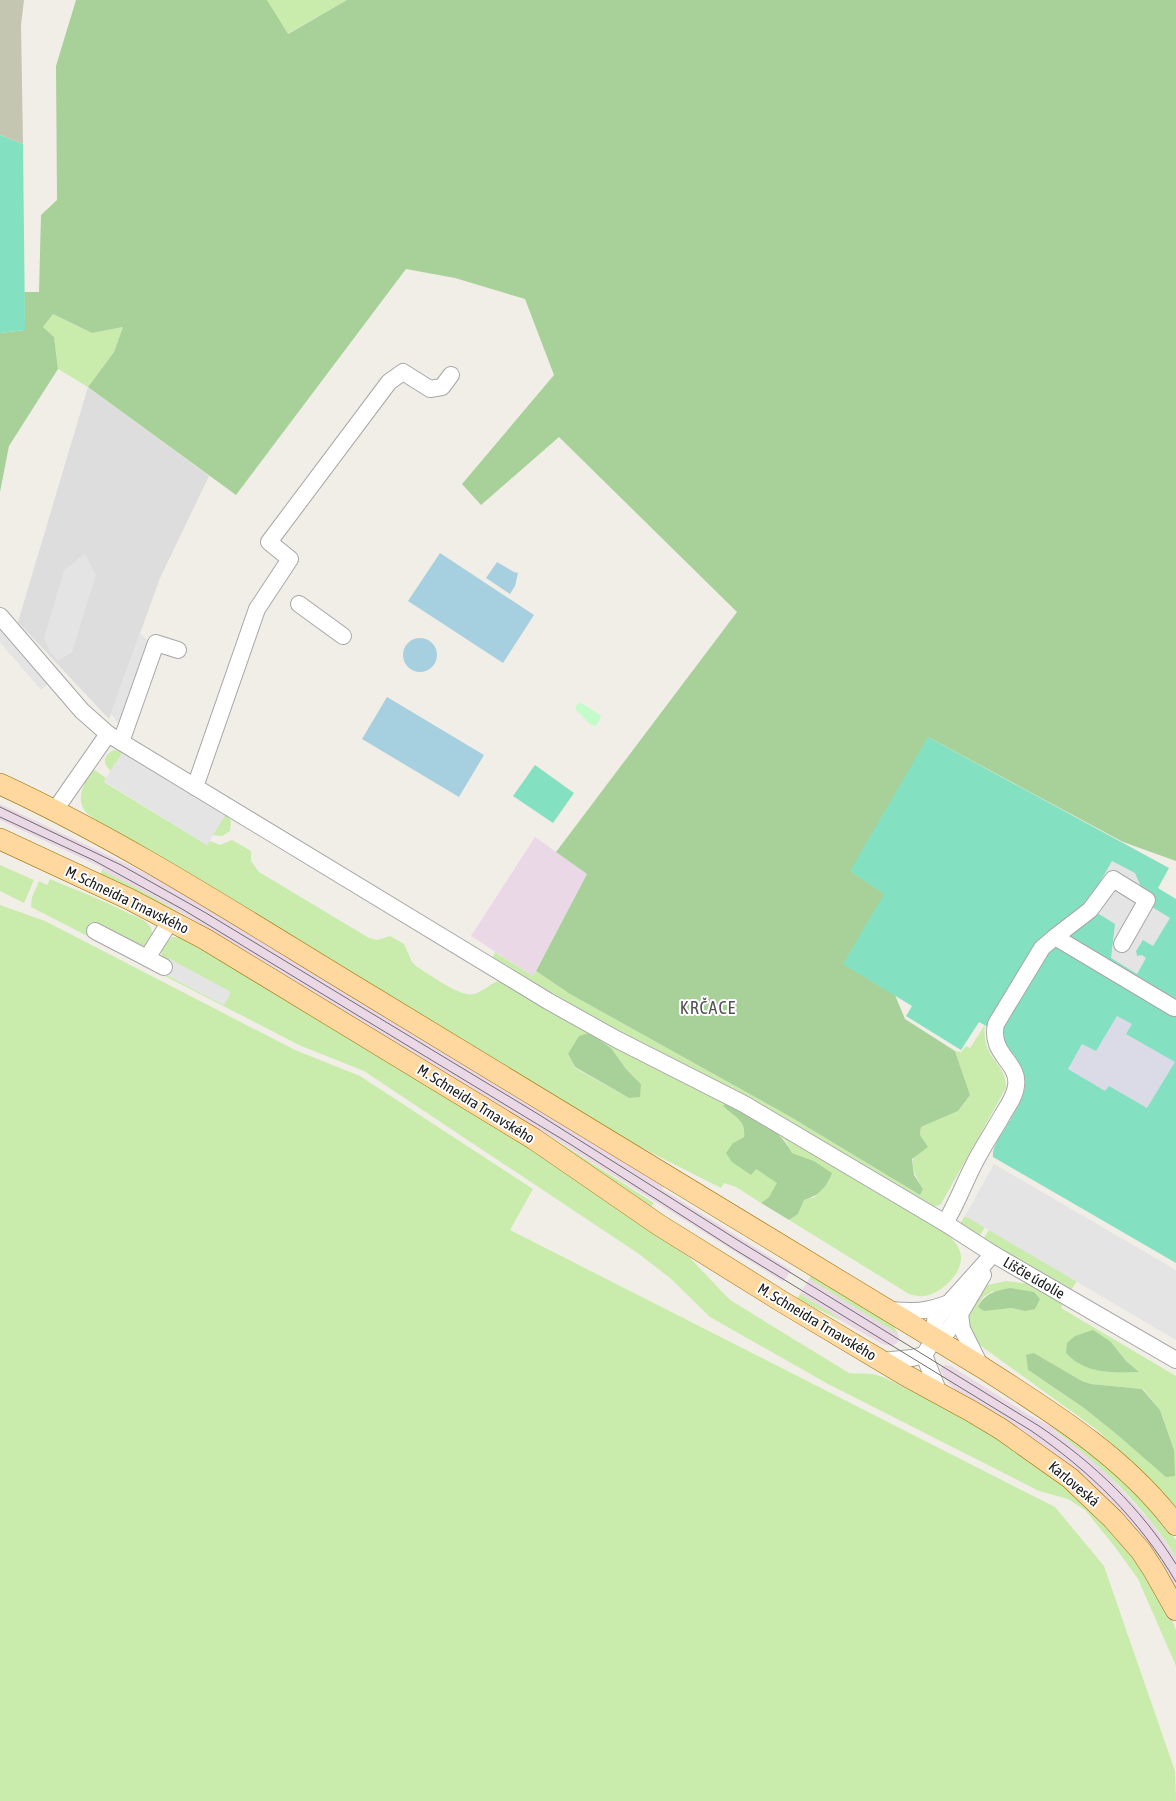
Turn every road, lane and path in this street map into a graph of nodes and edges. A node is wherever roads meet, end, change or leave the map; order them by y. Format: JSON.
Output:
{"nodes":[{"id":1,"x":451,"y":375,"type":"dead end"},
{"id":2,"x":299,"y":604,"type":"dead end"},
{"id":3,"x":0,"y":616,"type":"edge"},
{"id":4,"x":343,"y":636,"type":"dead end"},
{"id":5,"x":178,"y":650,"type":"dead end"},
{"id":6,"x":115,"y":738,"type":"junction"},
{"id":7,"x":0,"y":784,"type":"edge"},
{"id":8,"x":195,"y":788,"type":"junction"},
{"id":9,"x":55,"y":810,"type":"junction"},
{"id":10,"x":0,"y":839,"type":"edge"},
{"id":11,"x":171,"y":920,"type":"junction"},
{"id":12,"x":95,"y":931,"type":"dead end"},
{"id":13,"x":1055,"y":937,"type":"junction"},
{"id":14,"x":1122,"y":944,"type":"dead end"},
{"id":15,"x":147,"y":958,"type":"junction"},
{"id":16,"x":164,"y":967,"type":"dead end"},
{"id":17,"x":1174,"y":1008,"type":"dead end"},
{"id":18,"x":945,"y":1223,"type":"junction"},
{"id":19,"x":993,"y":1254,"type":"junction"},
{"id":20,"x":954,"y":1309,"type":"junction"},
{"id":21,"x":886,"y":1310,"type":"junction"},
{"id":22,"x":929,"y":1347,"type":"junction"},
{"id":23,"x":1176,"y":1360,"type":"edge"},
{"id":24,"x":882,"y":1361,"type":"junction"},
{"id":25,"x":983,"y":1368,"type":"junction"},
{"id":26,"x":939,"y":1393,"type":"junction"},
{"id":27,"x":1176,"y":1525,"type":"edge"},
{"id":28,"x":1176,"y":1610,"type":"edge"}],
"edges":[{"from":1,"to":8,"type":"street"},
{"from":2,"to":4,"type":"street"},
{"from":3,"to":6,"type":"street","name":"Líščie údolie"},
{"from":5,"to":6,"type":"street"},
{"from":6,"to":8,"type":"street","name":"Líščie údolie"},
{"from":6,"to":9,"type":"street"},
{"from":7,"to":9,"type":"main road"},
{"from":8,"to":18,"type":"street","name":"Líščie údolie"},
{"from":9,"to":21,"type":"main road"},
{"from":10,"to":11,"type":"main road","name":"M. Schneidra Trnavského"},
{"from":11,"to":15,"type":"street"},
{"from":11,"to":24,"type":"main road","name":"M. Schneidra Trnavského"},
{"from":12,"to":15,"type":"street"},
{"from":13,"to":14,"type":"street"},
{"from":13,"to":17,"type":"street"},
{"from":13,"to":18,"type":"street"},
{"from":15,"to":16,"type":"street"},
{"from":18,"to":19,"type":"street","name":"Líščie údolie"},
{"from":19,"to":20,"type":"street"},
{"from":19,"to":23,"type":"street","name":"Líščie údolie"},
{"from":20,"to":21,"type":"street"},
{"from":20,"to":22,"type":"street"},
{"from":20,"to":25,"type":"street"},
{"from":21,"to":22,"type":"main road"},
{"from":22,"to":24,"type":"street"},
{"from":22,"to":25,"type":"main road"},
{"from":22,"to":26,"type":"street"},
{"from":24,"to":26,"type":"main road","name":"M. Schneidra Trnavského"},
{"from":25,"to":27,"type":"main road"},
{"from":26,"to":28,"type":"main road","name":"Karloveská"}]}
